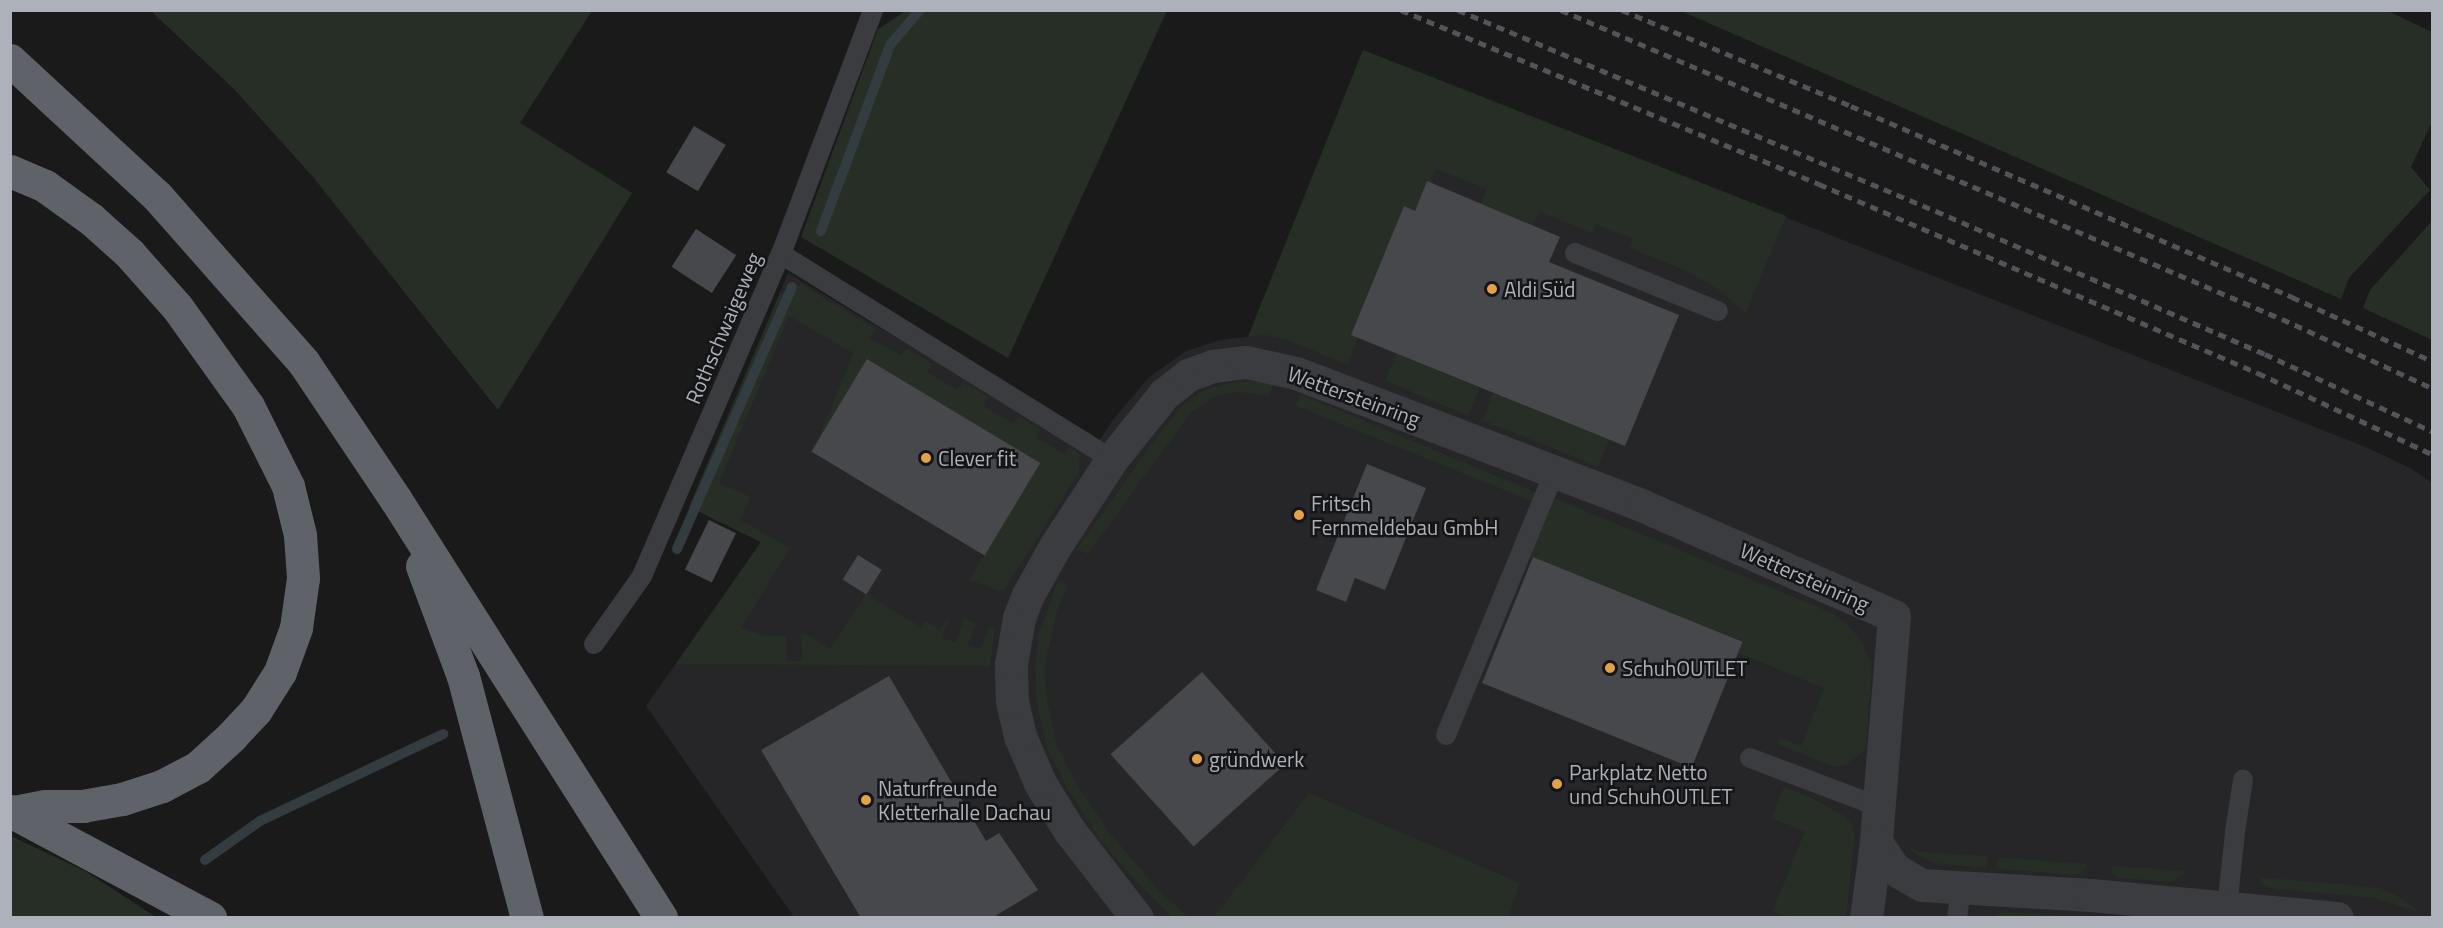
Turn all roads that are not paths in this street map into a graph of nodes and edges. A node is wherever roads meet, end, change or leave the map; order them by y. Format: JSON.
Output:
{"nodes":[{"id":1,"x":875,"y":13,"type":"edge"},
{"id":2,"x":10,"y":60,"type":"edge"},
{"id":3,"x":10,"y":171,"type":"edge"},
{"id":4,"x":1575,"y":253,"type":"dead end"},
{"id":5,"x":781,"y":254,"type":"junction"},
{"id":6,"x":1718,"y":311,"type":"dead end"},
{"id":7,"x":1112,"y":459,"type":"junction"},
{"id":8,"x":1555,"y":471,"type":"junction"},
{"id":9,"x":396,"y":500,"type":"junction"},
{"id":10,"x":594,"y":644,"type":"dead end"},
{"id":11,"x":1446,"y":735,"type":"dead end"},
{"id":12,"x":1750,"y":758,"type":"dead end"},
{"id":13,"x":2243,"y":780,"type":"dead end"},
{"id":14,"x":1880,"y":807,"type":"junction"},
{"id":15,"x":12,"y":812,"type":"edge"},
{"id":16,"x":1876,"y":842,"type":"junction"},
{"id":17,"x":1959,"y":903,"type":"edge"},
{"id":18,"x":2227,"y":912,"type":"edge"},
{"id":19,"x":210,"y":918,"type":"edge"},
{"id":20,"x":527,"y":918,"type":"edge"},
{"id":21,"x":661,"y":918,"type":"edge"},
{"id":22,"x":1137,"y":918,"type":"edge"},
{"id":23,"x":1866,"y":918,"type":"edge"},
{"id":24,"x":2337,"y":918,"type":"edge"}],
"edges":[{"from":1,"to":5,"type":"lane","name":"Rothschwaigeweg"},
{"from":2,"to":9,"type":"highway"},
{"from":3,"to":15,"type":"highway"},
{"from":4,"to":6,"type":"lane"},
{"from":5,"to":7,"type":"lane"},
{"from":5,"to":10,"type":"lane","name":"Rothschwaigeweg"},
{"from":7,"to":8,"type":"street","name":"Wettersteinring"},
{"from":7,"to":22,"type":"street","name":"Wettersteinring"},
{"from":8,"to":11,"type":"lane"},
{"from":8,"to":14,"type":"street","name":"Wettersteinring"},
{"from":9,"to":20,"type":"highway"},
{"from":9,"to":21,"type":"highway"},
{"from":12,"to":14,"type":"lane"},
{"from":13,"to":18,"type":"lane"},
{"from":14,"to":16,"type":"street","name":"Wettersteinring"},
{"from":15,"to":19,"type":"highway"},
{"from":16,"to":17,"type":"street"},
{"from":16,"to":23,"type":"street","name":"Wettersteinring"},
{"from":17,"to":18,"type":"street"},
{"from":18,"to":24,"type":"street"}]}
